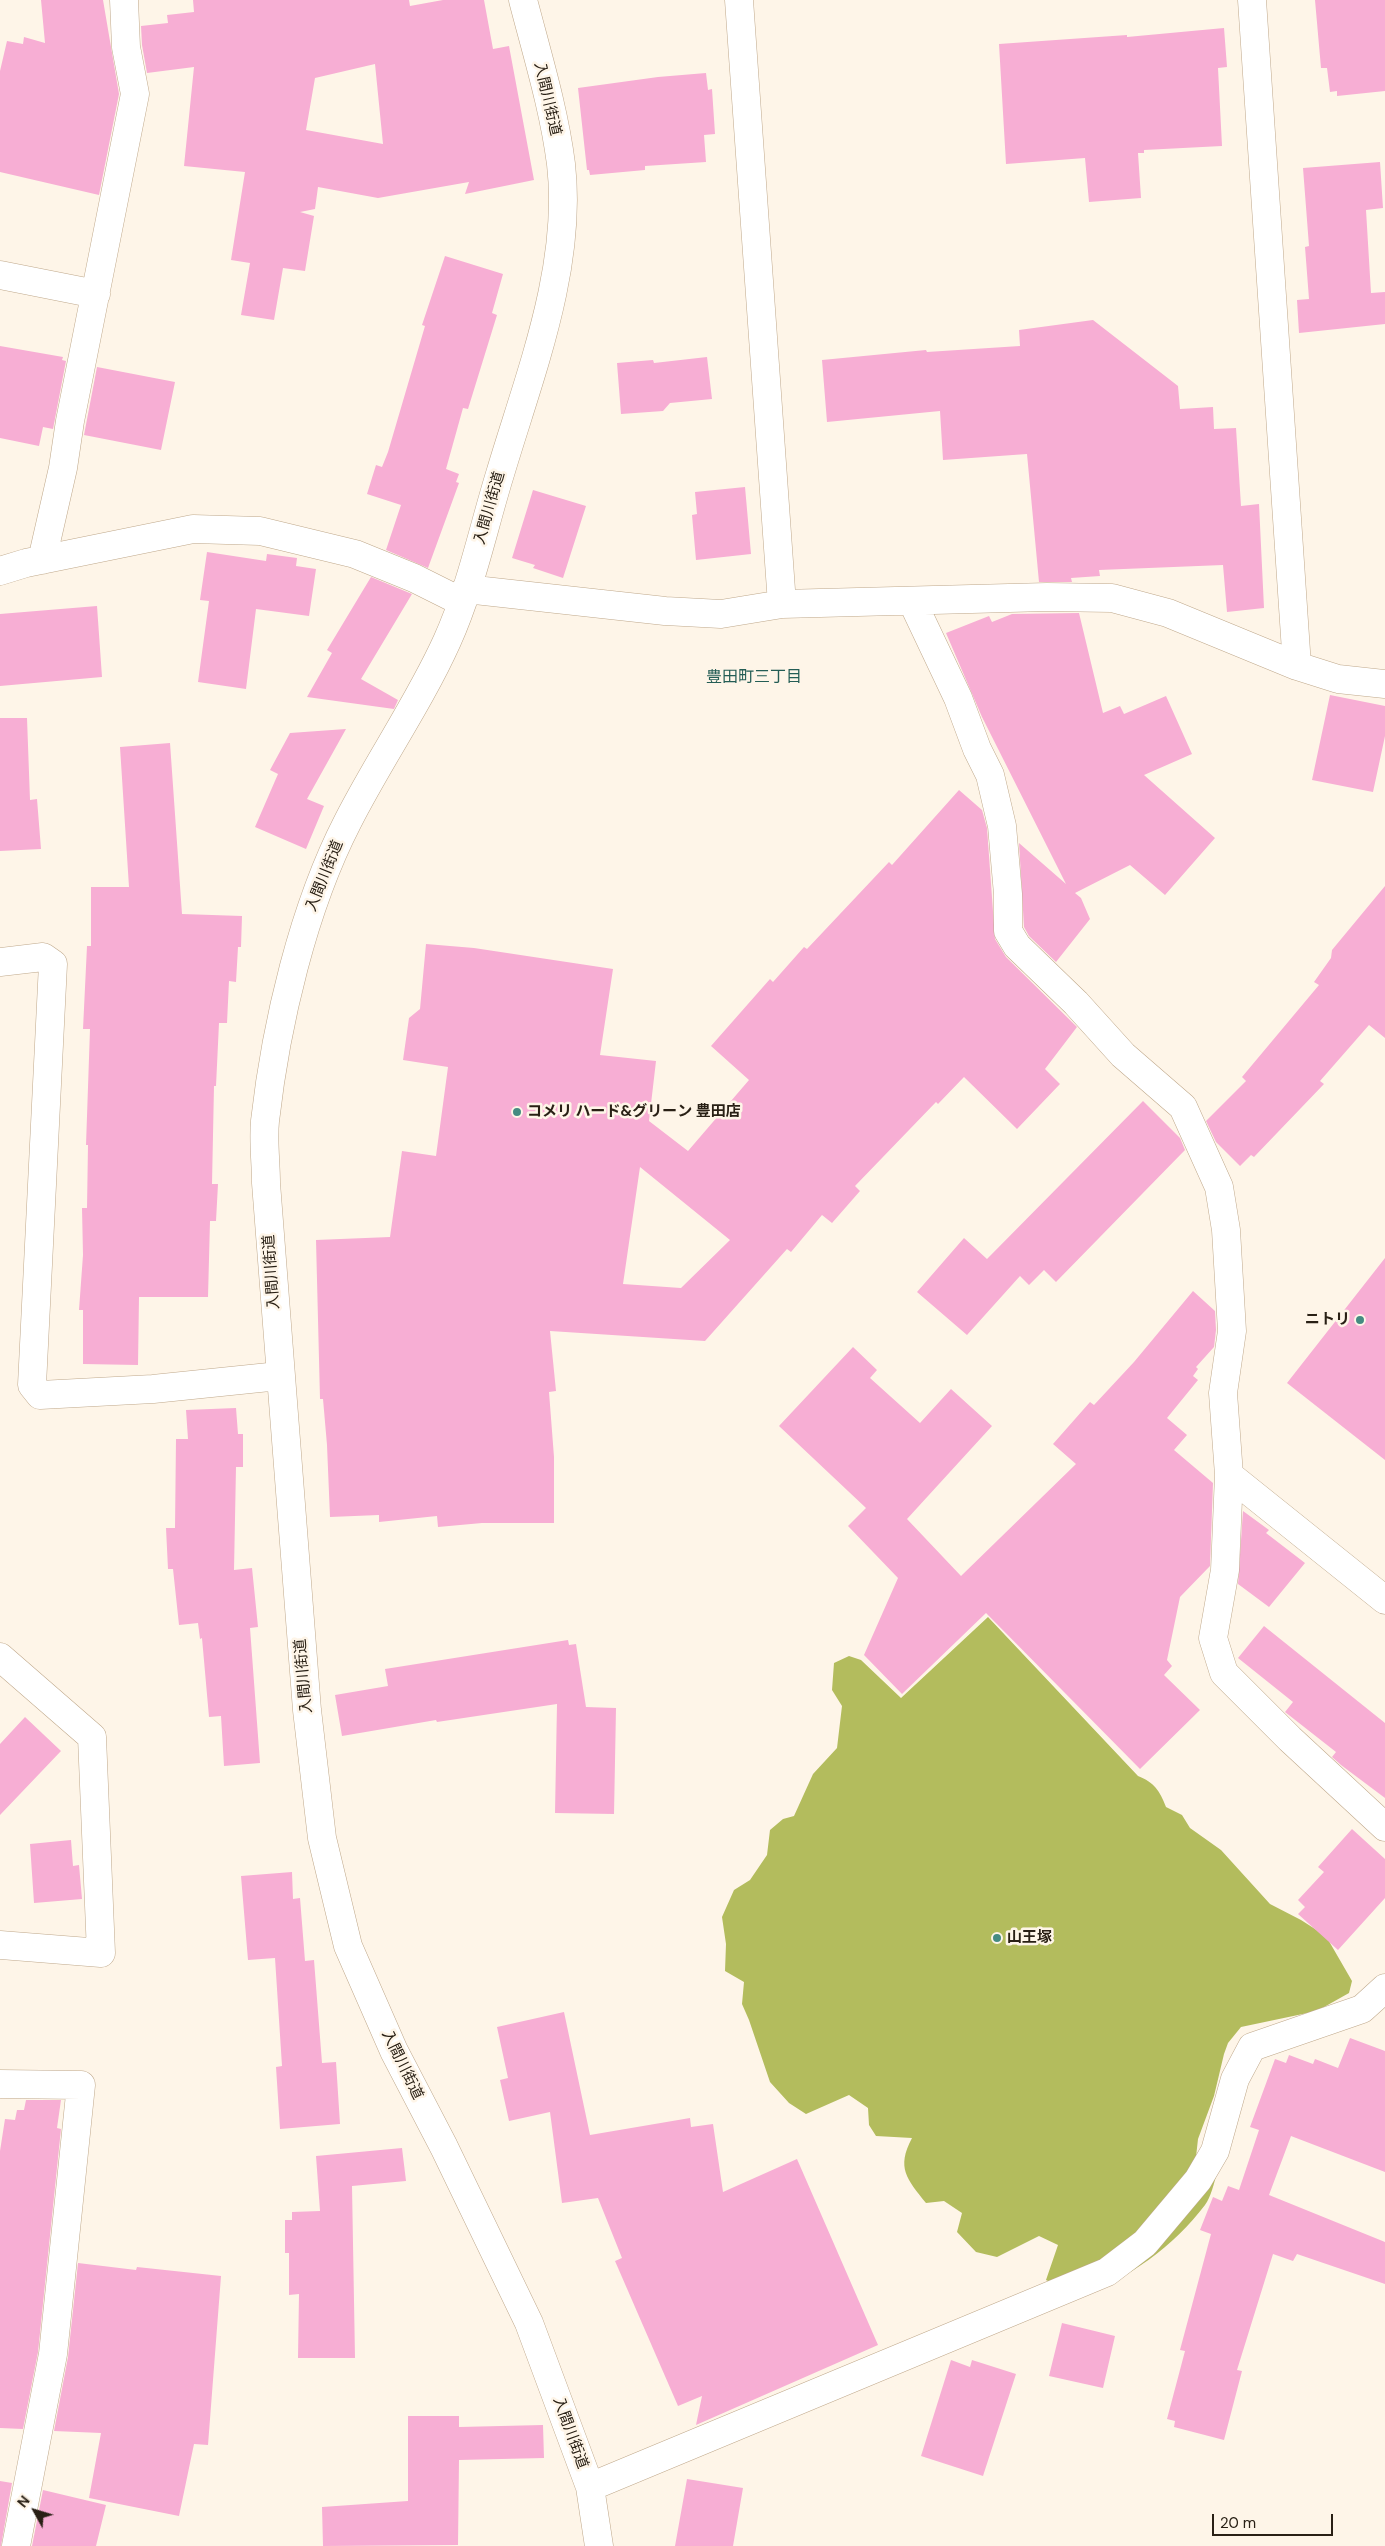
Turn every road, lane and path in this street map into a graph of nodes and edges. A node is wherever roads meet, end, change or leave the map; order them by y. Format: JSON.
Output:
{"nodes":[{"id":1,"x":124,"y":0,"type":"edge"},
{"id":2,"x":523,"y":0,"type":"edge"},
{"id":3,"x":739,"y":0,"type":"edge"},
{"id":4,"x":1252,"y":0,"type":"edge"},
{"id":5,"x":0,"y":275,"type":"edge"},
{"id":6,"x":96,"y":294,"type":"junction"},
{"id":7,"x":42,"y":560,"type":"junction"},
{"id":8,"x":0,"y":571,"type":"edge"},
{"id":9,"x":464,"y":595,"type":"junction"},
{"id":10,"x":912,"y":601,"type":"junction"},
{"id":11,"x":782,"y":604,"type":"junction"},
{"id":12,"x":1297,"y":666,"type":"junction"},
{"id":13,"x":1385,"y":684,"type":"edge"},
{"id":14,"x":0,"y":962,"type":"edge"},
{"id":15,"x":279,"y":1376,"type":"junction"},
{"id":16,"x":1229,"y":1475,"type":"junction"},
{"id":17,"x":1385,"y":1600,"type":"edge"},
{"id":18,"x":0,"y":1657,"type":"edge"},
{"id":19,"x":1385,"y":1827,"type":"edge"},
{"id":20,"x":0,"y":1945,"type":"edge"},
{"id":21,"x":1385,"y":1988,"type":"edge"},
{"id":22,"x":0,"y":2084,"type":"edge"},
{"id":23,"x":590,"y":2488,"type":"junction"},
{"id":24,"x":16,"y":2546,"type":"edge"},
{"id":25,"x":599,"y":2546,"type":"edge"}],
"edges":[{"from":1,"to":6,"type":"street"},
{"from":2,"to":9,"type":"street","name":"入間川街道"},
{"from":3,"to":11,"type":"street"},
{"from":4,"to":12,"type":"street"},
{"from":5,"to":6,"type":"street"},
{"from":6,"to":7,"type":"street"},
{"from":7,"to":8,"type":"street"},
{"from":7,"to":9,"type":"street"},
{"from":9,"to":11,"type":"street"},
{"from":9,"to":15,"type":"street","name":"入間川街道"},
{"from":10,"to":11,"type":"street"},
{"from":10,"to":12,"type":"street"},
{"from":10,"to":16,"type":"street"},
{"from":12,"to":13,"type":"street"},
{"from":14,"to":15,"type":"street"},
{"from":15,"to":23,"type":"street","name":"入間川街道"},
{"from":16,"to":17,"type":"street"},
{"from":16,"to":19,"type":"street"},
{"from":18,"to":20,"type":"street"},
{"from":21,"to":23,"type":"street"},
{"from":22,"to":24,"type":"street"},
{"from":23,"to":25,"type":"street","name":"入間川街道"}]}
